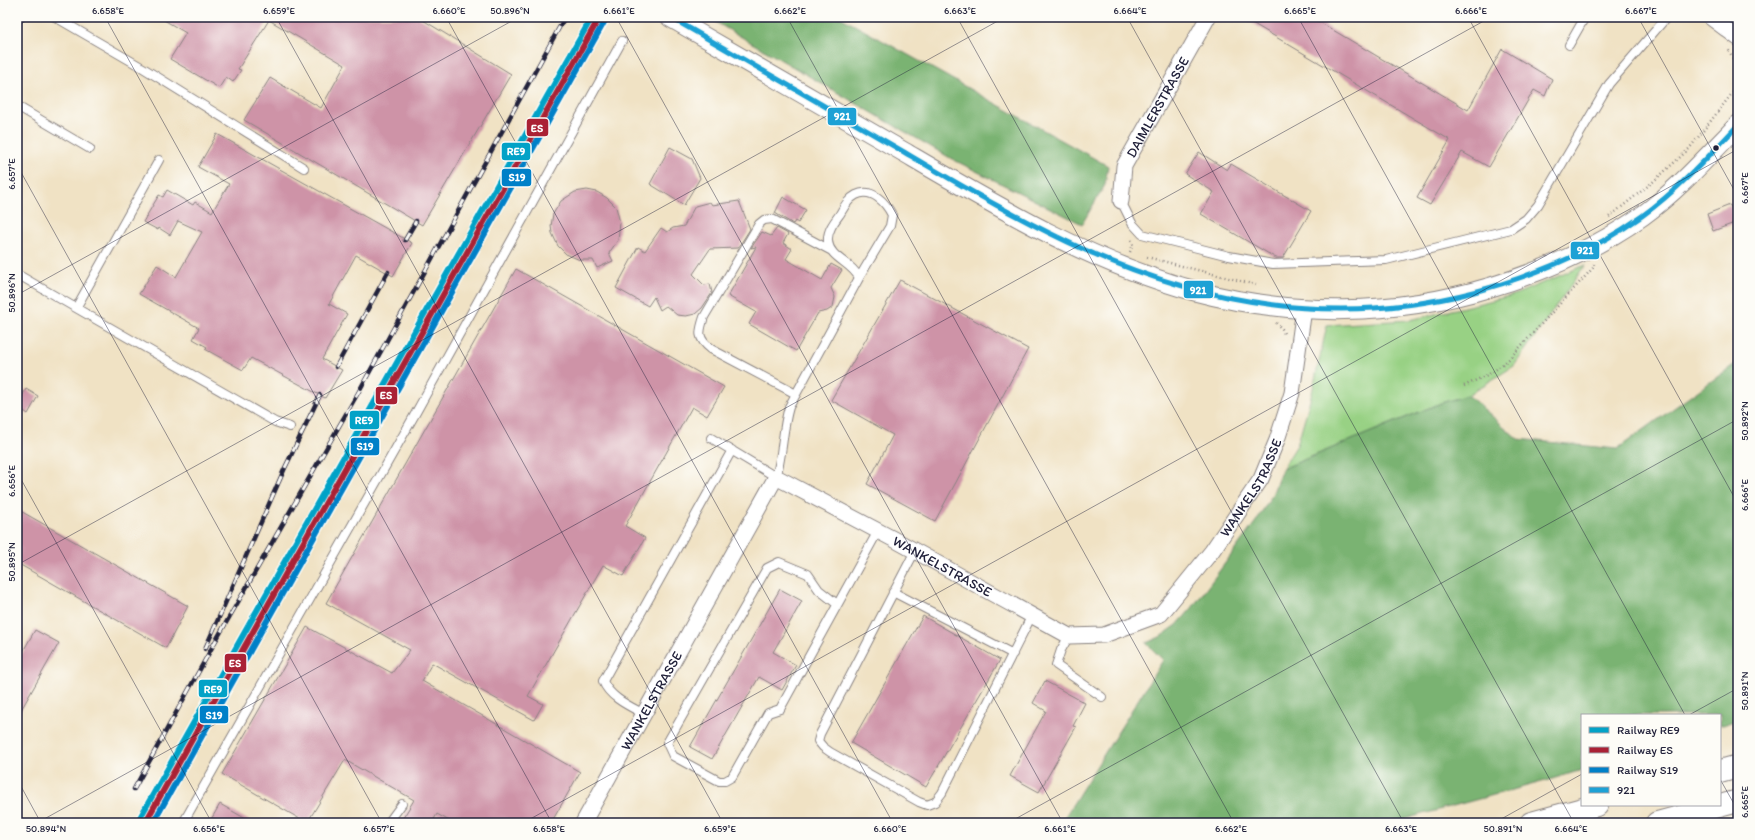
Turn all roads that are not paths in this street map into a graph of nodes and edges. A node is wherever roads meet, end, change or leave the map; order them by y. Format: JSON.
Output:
{"nodes":[{"id":1,"x":55,"y":17,"type":"edge"},
{"id":2,"x":670,"y":17,"type":"edge"},
{"id":3,"x":1208,"y":17,"type":"edge"},
{"id":4,"x":1585,"y":17,"type":"edge"},
{"id":5,"x":1666,"y":17,"type":"edge"},
{"id":6,"x":1710,"y":17,"type":"edge"},
{"id":7,"x":1735,"y":36,"type":"edge"},
{"id":8,"x":622,"y":41,"type":"dead end"},
{"id":9,"x":1569,"y":45,"type":"dead end"},
{"id":10,"x":17,"y":106,"type":"edge"},
{"id":11,"x":1738,"y":125,"type":"edge"},
{"id":12,"x":90,"y":149,"type":"dead end"},
{"id":13,"x":159,"y":160,"type":"dead end"},
{"id":14,"x":304,"y":168,"type":"dead end"},
{"id":15,"x":1121,"y":201,"type":"joint"},
{"id":16,"x":830,"y":250,"type":"junction"},
{"id":17,"x":17,"y":274,"type":"edge"},
{"id":18,"x":859,"y":278,"type":"junction"},
{"id":19,"x":76,"y":308,"type":"junction"},
{"id":20,"x":1304,"y":309,"type":"junction"},
{"id":21,"x":796,"y":394,"type":"junction"},
{"id":22,"x":290,"y":427,"type":"dead end"},
{"id":23,"x":711,"y":438,"type":"dead end"},
{"id":24,"x":732,"y":450,"type":"junction"},
{"id":25,"x":776,"y":478,"type":"junction"},
{"id":26,"x":878,"y":531,"type":"junction"},
{"id":27,"x":915,"y":551,"type":"junction"},
{"id":28,"x":893,"y":592,"type":"junction"},
{"id":29,"x":837,"y":604,"type":"junction"},
{"id":30,"x":1032,"y":616,"type":"junction"},
{"id":31,"x":1070,"y":636,"type":"junction"},
{"id":32,"x":1013,"y":654,"type":"junction"},
{"id":33,"x":1102,"y":697,"type":"dead end"},
{"id":34,"x":644,"y":714,"type":"junction"},
{"id":35,"x":1738,"y":766,"type":"edge"},
{"id":36,"x":1721,"y":771,"type":"edge"},
{"id":37,"x":1738,"y":801,"type":"edge"},
{"id":38,"x":402,"y":804,"type":"dead end"},
{"id":39,"x":1593,"y":806,"type":"edge"},
{"id":40,"x":1720,"y":806,"type":"edge"},
{"id":41,"x":1721,"y":806,"type":"edge"},
{"id":42,"x":183,"y":823,"type":"edge"},
{"id":43,"x":388,"y":823,"type":"edge"},
{"id":44,"x":583,"y":823,"type":"edge"},
{"id":45,"x":1531,"y":823,"type":"edge"},
{"id":46,"x":1657,"y":823,"type":"edge"}],
"edges":[{"from":1,"to":14,"type":"lane"},
{"from":2,"to":20,"type":"street"},
{"from":3,"to":15,"type":"street","name":"DAIMLERSTRASSE"},
{"from":4,"to":9,"type":"lane"},
{"from":5,"to":15,"type":"lane"},
{"from":6,"to":7,"type":"street"},
{"from":8,"to":42,"type":"lane"},
{"from":10,"to":12,"type":"lane"},
{"from":11,"to":20,"type":"street"},
{"from":13,"to":19,"type":"lane"},
{"from":16,"to":18,"type":"lane"},
{"from":16,"to":18,"type":"lane"},
{"from":16,"to":21,"type":"lane"},
{"from":17,"to":19,"type":"lane"},
{"from":18,"to":21,"type":"lane"},
{"from":19,"to":22,"type":"lane"},
{"from":20,"to":31,"type":"street","name":"WANKELSTRASSE"},
{"from":21,"to":25,"type":"lane"},
{"from":23,"to":24,"type":"lane"},
{"from":24,"to":25,"type":"lane"},
{"from":24,"to":34,"type":"lane"},
{"from":25,"to":26,"type":"street","name":"WANKELSTRASSE"},
{"from":25,"to":34,"type":"street","name":"WANKELSTRASSE"},
{"from":26,"to":27,"type":"street","name":"WANKELSTRASSE"},
{"from":26,"to":29,"type":"lane"},
{"from":27,"to":28,"type":"lane"},
{"from":27,"to":30,"type":"street","name":"WANKELSTRASSE"},
{"from":28,"to":32,"type":"lane"},
{"from":28,"to":32,"type":"lane"},
{"from":29,"to":29,"type":"lane"},
{"from":30,"to":31,"type":"street","name":"WANKELSTRASSE"},
{"from":30,"to":32,"type":"lane"},
{"from":31,"to":33,"type":"lane"},
{"from":34,"to":44,"type":"street","name":"WANKELSTRASSE"},
{"from":35,"to":36,"type":"highway"},
{"from":37,"to":41,"type":"highway"},
{"from":38,"to":43,"type":"lane"},
{"from":39,"to":45,"type":"highway"},
{"from":40,"to":46,"type":"highway"}]}
